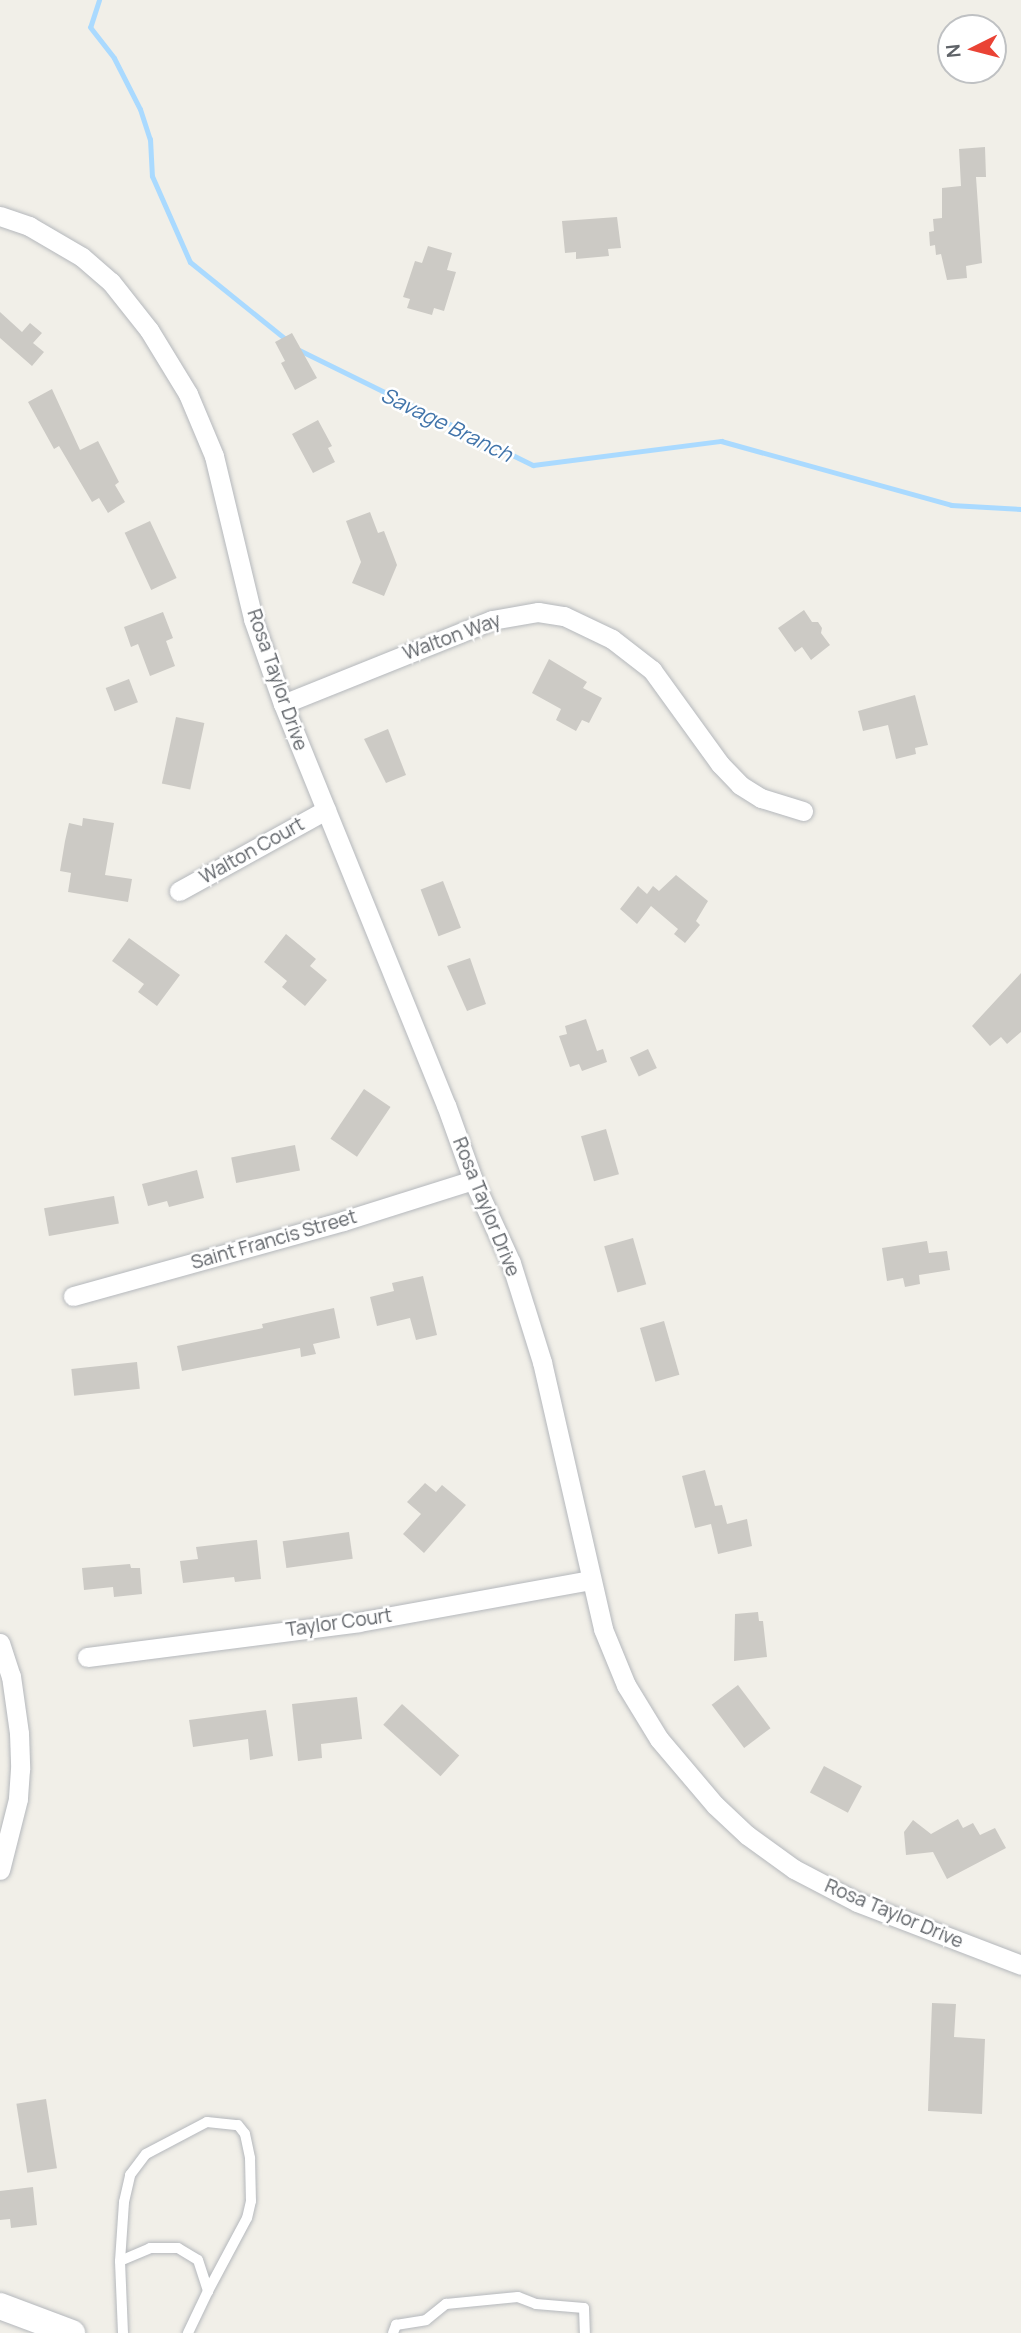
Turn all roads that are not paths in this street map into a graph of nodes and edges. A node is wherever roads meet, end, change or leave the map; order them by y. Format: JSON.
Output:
{"nodes":[{"id":1,"x":0,"y":216,"type":"edge"},
{"id":2,"x":283,"y":704,"type":"junction"},
{"id":3,"x":326,"y":810,"type":"junction"},
{"id":4,"x":803,"y":811,"type":"dead end"},
{"id":5,"x":179,"y":891,"type":"dead end"},
{"id":6,"x":473,"y":1180,"type":"junction"},
{"id":7,"x":73,"y":1296,"type":"dead end"},
{"id":8,"x":590,"y":1580,"type":"junction"},
{"id":9,"x":0,"y":1643,"type":"edge"},
{"id":10,"x":87,"y":1657,"type":"dead end"},
{"id":11,"x":0,"y":1870,"type":"edge"},
{"id":12,"x":1021,"y":1965,"type":"edge"},
{"id":13,"x":120,"y":2261,"type":"junction"},
{"id":14,"x":208,"y":2291,"type":"junction"},
{"id":15,"x":0,"y":2306,"type":"edge"},
{"id":16,"x":72,"y":2333,"type":"edge"},
{"id":17,"x":123,"y":2333,"type":"edge"},
{"id":18,"x":188,"y":2333,"type":"edge"},
{"id":19,"x":393,"y":2333,"type":"edge"},
{"id":20,"x":585,"y":2333,"type":"edge"}],
"edges":[{"from":1,"to":2,"type":"street","name":"Rosa Taylor Drive"},
{"from":2,"to":3,"type":"street","name":"Rosa Taylor Drive"},
{"from":2,"to":4,"type":"street","name":"Walton Way"},
{"from":3,"to":5,"type":"street","name":"Walton Court"},
{"from":3,"to":6,"type":"street","name":"Rosa Taylor Drive"},
{"from":6,"to":7,"type":"street","name":"Saint Francis Street"},
{"from":6,"to":8,"type":"street","name":"Rosa Taylor Drive"},
{"from":8,"to":10,"type":"street","name":"Taylor Court"},
{"from":8,"to":12,"type":"street","name":"Rosa Taylor Drive"},
{"from":9,"to":11,"type":"street"},
{"from":13,"to":14,"type":"lane"},
{"from":13,"to":14,"type":"lane"},
{"from":13,"to":17,"type":"lane"},
{"from":14,"to":18,"type":"lane"},
{"from":15,"to":16,"type":"street"},
{"from":19,"to":20,"type":"lane"}]}
